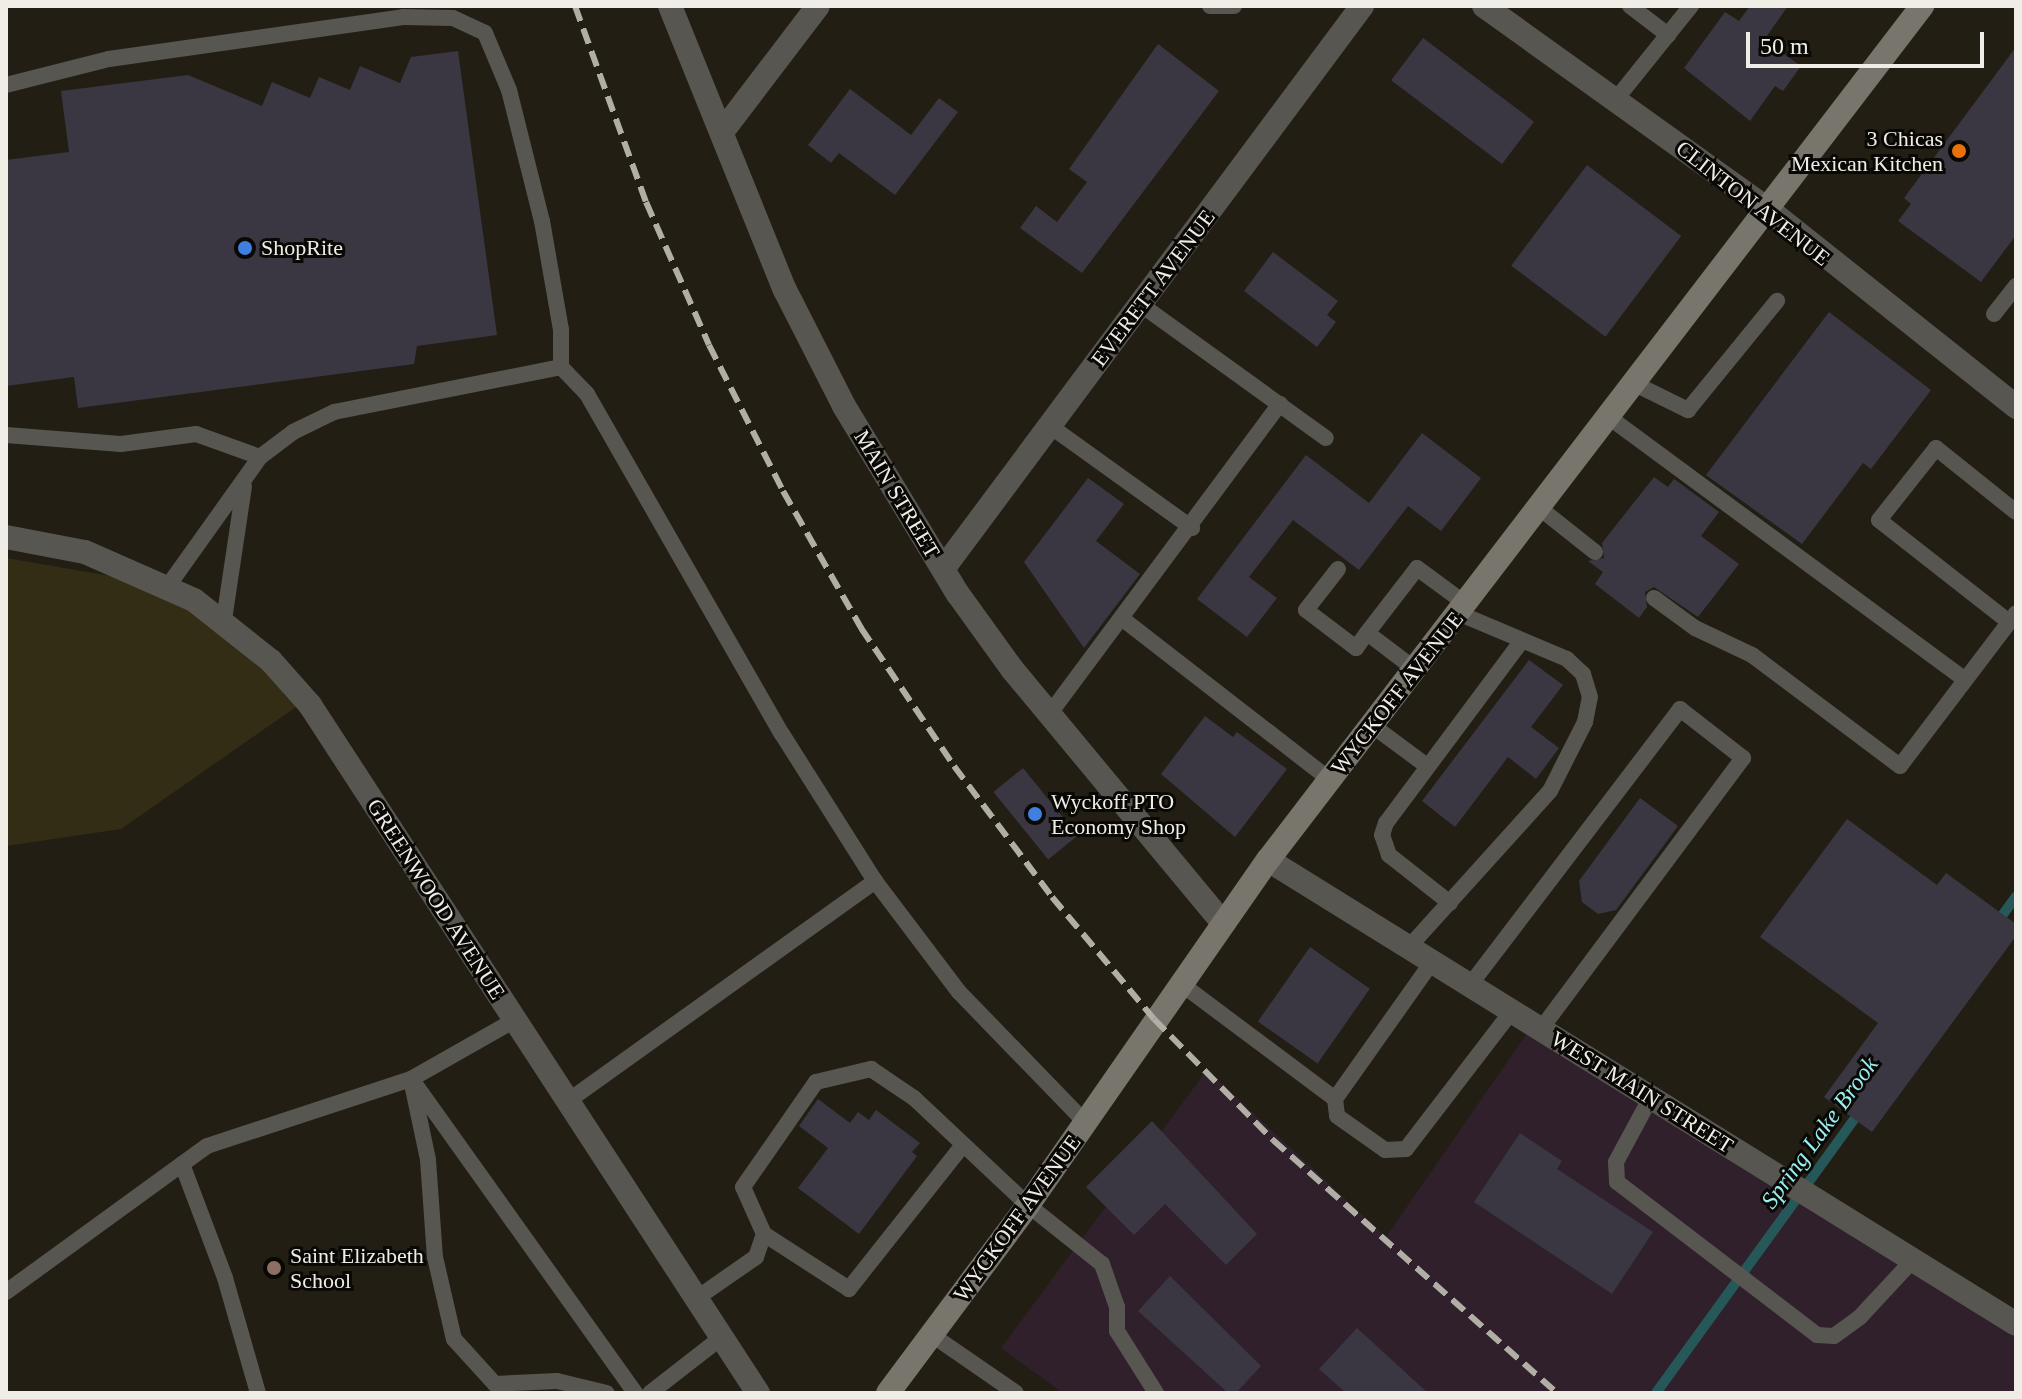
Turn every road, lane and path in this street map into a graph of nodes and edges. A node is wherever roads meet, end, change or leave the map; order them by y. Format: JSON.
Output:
{"nodes":[{"id":1,"x":670,"y":6,"type":"edge"},
{"id":2,"x":818,"y":6,"type":"edge"},
{"id":3,"x":1210,"y":6,"type":"edge"},
{"id":4,"x":1234,"y":6,"type":"edge"},
{"id":5,"x":1362,"y":6,"type":"edge"},
{"id":6,"x":1630,"y":6,"type":"edge"},
{"id":7,"x":1691,"y":6,"type":"edge"},
{"id":8,"x":1922,"y":6,"type":"edge"},
{"id":9,"x":1497,"y":10,"type":"edge"},
{"id":10,"x":1668,"y":35,"type":"junction"},
{"id":11,"x":6,"y":85,"type":"edge"},
{"id":12,"x":1617,"y":98,"type":"junction"},
{"id":13,"x":722,"y":132,"type":"junction"},
{"id":14,"x":1770,"y":211,"type":"junction"},
{"id":15,"x":2016,"y":286,"type":"edge"},
{"id":16,"x":1777,"y":301,"type":"dead end"},
{"id":17,"x":1140,"y":304,"type":"junction"},
{"id":18,"x":1994,"y":314,"type":"dead end"},
{"id":19,"x":561,"y":367,"type":"junction"},
{"id":20,"x":1631,"y":382,"type":"junction"},
{"id":21,"x":1280,"y":404,"type":"junction"},
{"id":22,"x":2016,"y":407,"type":"edge"},
{"id":23,"x":1606,"y":415,"type":"junction"},
{"id":24,"x":1050,"y":426,"type":"junction"},
{"id":25,"x":6,"y":435,"type":"edge"},
{"id":26,"x":1326,"y":438,"type":"dead end"},
{"id":27,"x":260,"y":457,"type":"junction"},
{"id":28,"x":244,"y":484,"type":"junction"},
{"id":29,"x":1537,"y":506,"type":"junction"},
{"id":30,"x":2016,"y":512,"type":"edge"},
{"id":31,"x":1192,"y":528,"type":"junction"},
{"id":32,"x":6,"y":537,"type":"edge"},
{"id":33,"x":1595,"y":552,"type":"dead end"},
{"id":34,"x":943,"y":569,"type":"junction"},
{"id":35,"x":1338,"y":569,"type":"dead end"},
{"id":36,"x":168,"y":586,"type":"junction"},
{"id":37,"x":1654,"y":598,"type":"dead end"},
{"id":38,"x":1462,"y":608,"type":"junction"},
{"id":39,"x":2012,"y":617,"type":"edge"},
{"id":40,"x":224,"y":620,"type":"junction"},
{"id":41,"x":1124,"y":620,"type":"junction"},
{"id":42,"x":1367,"y":633,"type":"junction"},
{"id":43,"x":1520,"y":643,"type":"junction"},
{"id":44,"x":1416,"y":670,"type":"junction"},
{"id":45,"x":1963,"y":678,"type":"junction"},
{"id":46,"x":1048,"y":716,"type":"junction"},
{"id":47,"x":1373,"y":726,"type":"junction"},
{"id":48,"x":1427,"y":766,"type":"junction"},
{"id":49,"x":1330,"y":780,"type":"junction"},
{"id":50,"x":1268,"y":860,"type":"junction"},
{"id":51,"x":875,"y":881,"type":"junction"},
{"id":52,"x":1450,"y":903,"type":"junction"},
{"id":53,"x":1223,"y":923,"type":"junction"},
{"id":54,"x":1409,"y":947,"type":"junction"},
{"id":55,"x":1432,"y":962,"type":"junction"},
{"id":56,"x":1180,"y":983,"type":"junction"},
{"id":57,"x":1470,"y":985,"type":"junction"},
{"id":58,"x":1512,"y":1011,"type":"junction"},
{"id":59,"x":515,"y":1020,"type":"junction"},
{"id":60,"x":1541,"y":1029,"type":"junction"},
{"id":61,"x":411,"y":1079,"type":"junction"},
{"id":62,"x":1651,"y":1097,"type":"junction"},
{"id":63,"x":1335,"y":1099,"type":"junction"},
{"id":64,"x":568,"y":1101,"type":"junction"},
{"id":65,"x":1086,"y":1123,"type":"junction"},
{"id":66,"x":963,"y":1145,"type":"junction"},
{"id":67,"x":182,"y":1164,"type":"junction"},
{"id":68,"x":1028,"y":1205,"type":"junction"},
{"id":69,"x":764,"y":1234,"type":"junction"},
{"id":70,"x":1913,"y":1260,"type":"junction"},
{"id":71,"x":6,"y":1292,"type":"edge"},
{"id":72,"x":697,"y":1298,"type":"junction"},
{"id":73,"x":2016,"y":1324,"type":"edge"},
{"id":74,"x":932,"y":1335,"type":"junction"},
{"id":75,"x":722,"y":1337,"type":"junction"},
{"id":76,"x":258,"y":1393,"type":"edge"},
{"id":77,"x":607,"y":1393,"type":"edge"},
{"id":78,"x":635,"y":1393,"type":"edge"},
{"id":79,"x":650,"y":1393,"type":"edge"},
{"id":80,"x":758,"y":1393,"type":"edge"},
{"id":81,"x":888,"y":1393,"type":"edge"},
{"id":82,"x":1016,"y":1393,"type":"edge"},
{"id":83,"x":1156,"y":1393,"type":"edge"}],
"edges":[{"from":1,"to":13,"type":"street","name":"MAIN STREET"},
{"from":2,"to":13,"type":"street"},
{"from":3,"to":4,"type":"lane"},
{"from":5,"to":17,"type":"street","name":"EVERETT AVENUE"},
{"from":6,"to":10,"type":"lane"},
{"from":7,"to":10,"type":"lane"},
{"from":8,"to":14,"type":"main road","name":"WYCKOFF AVENUE"},
{"from":9,"to":12,"type":"street","name":"CLINTON AVENUE"},
{"from":10,"to":12,"type":"lane"},
{"from":11,"to":19,"type":"lane"},
{"from":12,"to":14,"type":"street","name":"CLINTON AVENUE"},
{"from":13,"to":34,"type":"street","name":"MAIN STREET"},
{"from":14,"to":20,"type":"main road","name":"WYCKOFF AVENUE"},
{"from":14,"to":22,"type":"street","name":"CLINTON AVENUE"},
{"from":15,"to":18,"type":"lane"},
{"from":16,"to":20,"type":"lane"},
{"from":17,"to":21,"type":"lane"},
{"from":17,"to":24,"type":"street","name":"EVERETT AVENUE"},
{"from":19,"to":27,"type":"lane"},
{"from":19,"to":51,"type":"lane"},
{"from":20,"to":23,"type":"main road","name":"WYCKOFF AVENUE"},
{"from":21,"to":26,"type":"lane"},
{"from":21,"to":31,"type":"lane"},
{"from":23,"to":29,"type":"main road","name":"WYCKOFF AVENUE"},
{"from":23,"to":45,"type":"lane"},
{"from":24,"to":31,"type":"lane"},
{"from":24,"to":34,"type":"street","name":"EVERETT AVENUE"},
{"from":25,"to":27,"type":"lane"},
{"from":27,"to":28,"type":"lane"},
{"from":28,"to":36,"type":"lane"},
{"from":28,"to":40,"type":"lane"},
{"from":29,"to":33,"type":"lane"},
{"from":29,"to":38,"type":"main road","name":"WYCKOFF AVENUE"},
{"from":30,"to":39,"type":"lane"},
{"from":31,"to":41,"type":"lane"},
{"from":32,"to":36,"type":"street","name":"GREENWOOD AVENUE"},
{"from":34,"to":46,"type":"street","name":"MAIN STREET"},
{"from":35,"to":42,"type":"lane"},
{"from":36,"to":40,"type":"street","name":"GREENWOOD AVENUE"},
{"from":37,"to":45,"type":"lane"},
{"from":38,"to":42,"type":"lane"},
{"from":38,"to":43,"type":"lane"},
{"from":38,"to":44,"type":"main road","name":"WYCKOFF AVENUE"},
{"from":39,"to":45,"type":"lane"},
{"from":40,"to":59,"type":"street","name":"GREENWOOD AVENUE"},
{"from":41,"to":46,"type":"lane"},
{"from":41,"to":49,"type":"lane"},
{"from":42,"to":44,"type":"lane"},
{"from":43,"to":48,"type":"lane"},
{"from":43,"to":52,"type":"lane"},
{"from":44,"to":47,"type":"main road","name":"WYCKOFF AVENUE"},
{"from":46,"to":53,"type":"street","name":"MAIN STREET"},
{"from":47,"to":48,"type":"lane"},
{"from":47,"to":49,"type":"main road","name":"WYCKOFF AVENUE"},
{"from":48,"to":52,"type":"lane"},
{"from":49,"to":50,"type":"main road","name":"WYCKOFF AVENUE"},
{"from":50,"to":53,"type":"main road","name":"WYCKOFF AVENUE"},
{"from":50,"to":54,"type":"street","name":"WEST MAIN STREET"},
{"from":51,"to":64,"type":"lane"},
{"from":51,"to":65,"type":"lane"},
{"from":52,"to":54,"type":"lane"},
{"from":53,"to":56,"type":"main road","name":"WYCKOFF AVENUE"},
{"from":54,"to":55,"type":"street","name":"WEST MAIN STREET"},
{"from":55,"to":57,"type":"street","name":"WEST MAIN STREET"},
{"from":55,"to":63,"type":"lane"},
{"from":56,"to":63,"type":"lane"},
{"from":56,"to":65,"type":"main road","name":"WYCKOFF AVENUE"},
{"from":57,"to":58,"type":"street","name":"WEST MAIN STREET"},
{"from":57,"to":60,"type":"lane"},
{"from":58,"to":60,"type":"street","name":"WEST MAIN STREET"},
{"from":58,"to":63,"type":"lane"},
{"from":59,"to":61,"type":"lane"},
{"from":59,"to":64,"type":"street","name":"GREENWOOD AVENUE"},
{"from":60,"to":62,"type":"street","name":"WEST MAIN STREET"},
{"from":61,"to":67,"type":"lane"},
{"from":61,"to":77,"type":"lane"},
{"from":61,"to":78,"type":"lane"},
{"from":62,"to":70,"type":"street","name":"WEST MAIN STREET"},
{"from":62,"to":70,"type":"lane"},
{"from":64,"to":72,"type":"street","name":"GREENWOOD AVENUE"},
{"from":65,"to":68,"type":"main road","name":"WYCKOFF AVENUE"},
{"from":66,"to":68,"type":"lane"},
{"from":66,"to":69,"type":"lane"},
{"from":66,"to":69,"type":"lane"},
{"from":67,"to":71,"type":"lane"},
{"from":67,"to":76,"type":"lane"},
{"from":68,"to":74,"type":"main road","name":"WYCKOFF AVENUE"},
{"from":68,"to":83,"type":"lane"},
{"from":69,"to":72,"type":"lane"},
{"from":70,"to":73,"type":"street","name":"WEST MAIN STREET"},
{"from":72,"to":75,"type":"street","name":"GREENWOOD AVENUE"},
{"from":74,"to":81,"type":"main road","name":"WYCKOFF AVENUE"},
{"from":74,"to":82,"type":"lane"},
{"from":75,"to":79,"type":"lane"},
{"from":75,"to":80,"type":"street","name":"GREENWOOD AVENUE"}]}
